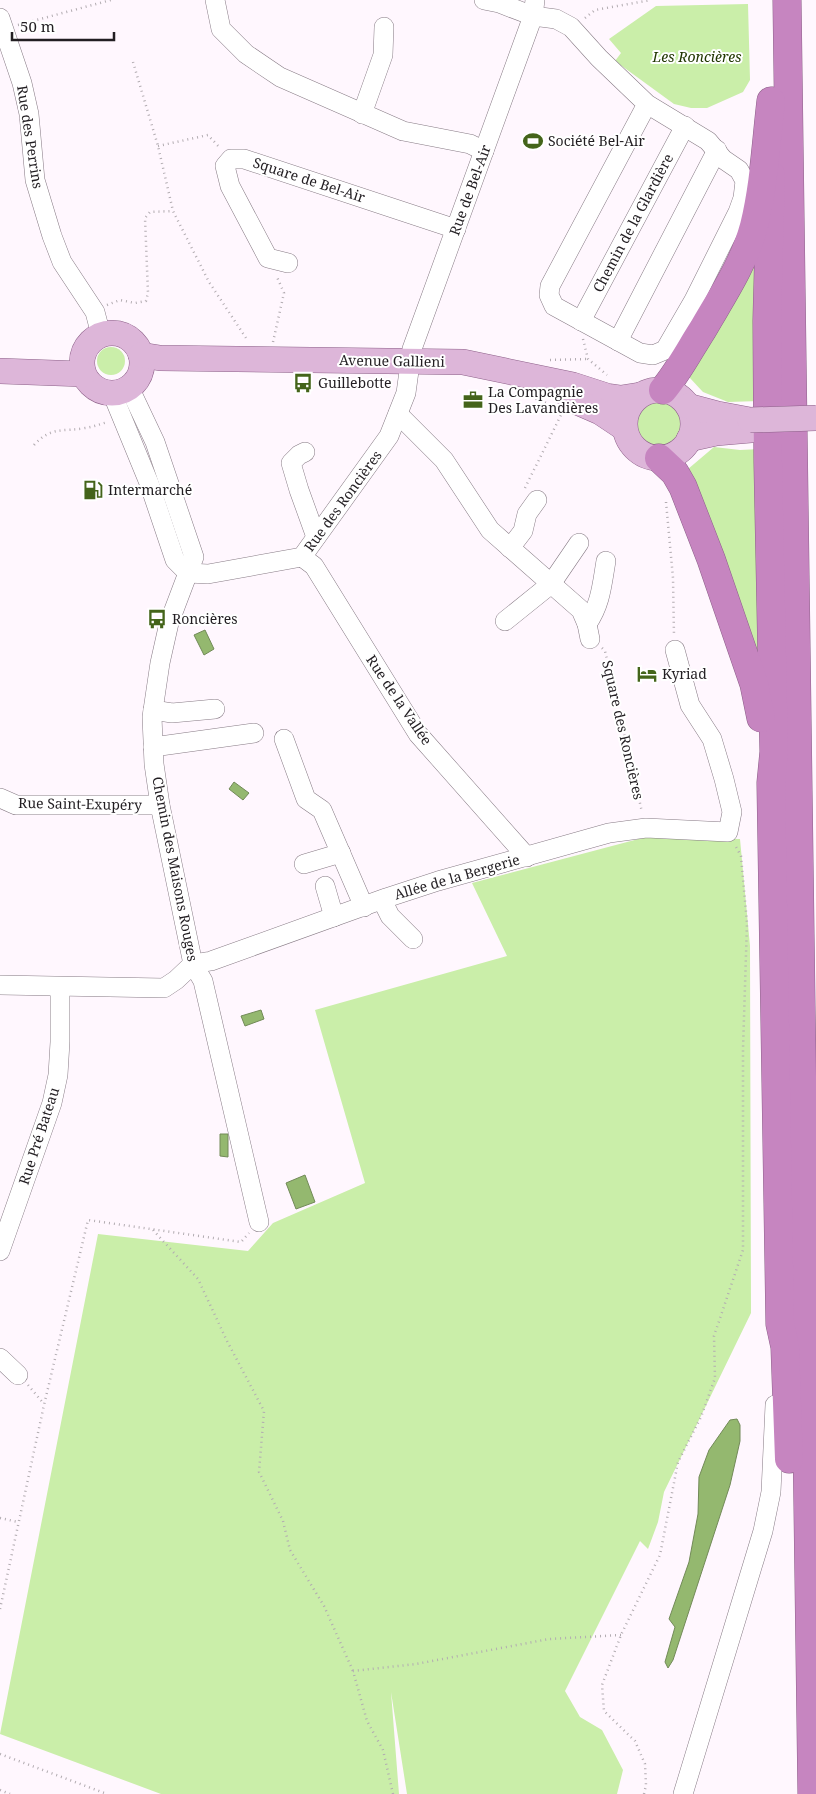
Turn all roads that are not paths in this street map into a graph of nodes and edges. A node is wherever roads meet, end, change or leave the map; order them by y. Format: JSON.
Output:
{"nodes":[{"id":1,"x":215,"y":0,"type":"edge"},
{"id":2,"x":774,"y":0,"type":"edge"},
{"id":3,"x":787,"y":0,"type":"edge"},
{"id":4,"x":494,"y":1,"type":"edge"},
{"id":5,"x":534,"y":8,"type":"edge"},
{"id":6,"x":2,"y":23,"type":"edge"},
{"id":7,"x":384,"y":27,"type":"dead end"},
{"id":8,"x":771,"y":101,"type":"junction"},
{"id":9,"x":647,"y":104,"type":"junction"},
{"id":10,"x":362,"y":114,"type":"junction"},
{"id":11,"x":685,"y":126,"type":"junction"},
{"id":12,"x":717,"y":150,"type":"junction"},
{"id":13,"x":484,"y":151,"type":"junction"},
{"id":14,"x":456,"y":229,"type":"junction"},
{"id":15,"x":288,"y":263,"type":"dead end"},
{"id":16,"x":581,"y":321,"type":"junction"},
{"id":17,"x":101,"y":335,"type":"junction"},
{"id":18,"x":618,"y":340,"type":"junction"},
{"id":19,"x":0,"y":356,"type":"edge"},
{"id":20,"x":83,"y":364,"type":"junction"},
{"id":21,"x":410,"y":365,"type":"junction"},
{"id":22,"x":0,"y":371,"type":"edge"},
{"id":23,"x":131,"y":376,"type":"junction"},
{"id":24,"x":652,"y":392,"type":"junction"},
{"id":25,"x":688,"y":406,"type":"junction"},
{"id":26,"x":398,"y":414,"type":"junction"},
{"id":27,"x":816,"y":418,"type":"edge"},
{"id":28,"x":750,"y":425,"type":"junction"},
{"id":29,"x":624,"y":428,"type":"junction"},
{"id":30,"x":816,"y":429,"type":"edge"},
{"id":31,"x":689,"y":439,"type":"junction"},
{"id":32,"x":305,"y":452,"type":"dead end"},
{"id":33,"x":660,"y":458,"type":"junction"},
{"id":34,"x":529,"y":498,"type":"road end"},
{"id":35,"x":316,"y":537,"type":"junction"},
{"id":36,"x":579,"y":543,"type":"dead end"},
{"id":37,"x":510,"y":548,"type":"junction"},
{"id":38,"x":302,"y":557,"type":"junction"},
{"id":39,"x":606,"y":561,"type":"dead end"},
{"id":40,"x":188,"y":573,"type":"junction"},
{"id":41,"x":551,"y":584,"type":"junction"},
{"id":42,"x":505,"y":621,"type":"dead end"},
{"id":43,"x":675,"y":650,"type":"road end"},
{"id":44,"x":215,"y":709,"type":"dead end"},
{"id":45,"x":153,"y":710,"type":"junction"},
{"id":46,"x":254,"y":733,"type":"dead end"},
{"id":47,"x":284,"y":739,"type":"dead end"},
{"id":48,"x":153,"y":748,"type":"junction"},
{"id":49,"x":771,"y":783,"type":"junction"},
{"id":50,"x":0,"y":798,"type":"edge"},
{"id":51,"x":160,"y":805,"type":"junction"},
{"id":52,"x":341,"y":853,"type":"junction"},
{"id":53,"x":527,"y":857,"type":"junction"},
{"id":54,"x":304,"y":864,"type":"dead end"},
{"id":55,"x":325,"y":886,"type":"dead end"},
{"id":56,"x":382,"y":900,"type":"junction"},
{"id":57,"x":364,"y":907,"type":"junction"},
{"id":58,"x":334,"y":917,"type":"junction"},
{"id":59,"x":413,"y":939,"type":"dead end"},
{"id":60,"x":193,"y":964,"type":"junction"},
{"id":61,"x":0,"y":985,"type":"edge"},
{"id":62,"x":60,"y":987,"type":"junction"},
{"id":63,"x":259,"y":1222,"type":"road end"},
{"id":64,"x":0,"y":1251,"type":"edge"},
{"id":65,"x":780,"y":1324,"type":"junction"},
{"id":66,"x":0,"y":1358,"type":"edge"},
{"id":67,"x":18,"y":1375,"type":"road end"},
{"id":68,"x":809,"y":1613,"type":"junction"},
{"id":69,"x":683,"y":1794,"type":"edge"},
{"id":70,"x":812,"y":1794,"type":"edge"}],
"edges":[{"from":1,"to":10,"type":"street"},
{"from":2,"to":8,"type":"highway"},
{"from":3,"to":68,"type":"highway"},
{"from":4,"to":5,"type":"street"},
{"from":5,"to":9,"type":"street"},
{"from":5,"to":13,"type":"street","name":"Rue de Bel-Air"},
{"from":6,"to":17,"type":"street","name":"Rue des Perrins"},
{"from":7,"to":10,"type":"street"},
{"from":8,"to":24,"type":"highway"},
{"from":8,"to":49,"type":"highway"},
{"from":9,"to":11,"type":"street"},
{"from":9,"to":16,"type":"street"},
{"from":10,"to":13,"type":"street"},
{"from":11,"to":12,"type":"street"},
{"from":11,"to":16,"type":"street","name":"Chemin de la Glardière"},
{"from":12,"to":18,"type":"street"},
{"from":12,"to":18,"type":"street"},
{"from":13,"to":14,"type":"street","name":"Rue de Bel-Air"},
{"from":14,"to":15,"type":"street","name":"Square de Bel-Air"},
{"from":14,"to":21,"type":"street","name":"Rue de Bel-Air"},
{"from":16,"to":18,"type":"street"},
{"from":17,"to":20,"type":"main road"},
{"from":17,"to":23,"type":"main road"},
{"from":19,"to":20,"type":"main road"},
{"from":20,"to":22,"type":"main road"},
{"from":20,"to":23,"type":"main road"},
{"from":21,"to":23,"type":"main road","name":"Avenue Gallieni"},
{"from":21,"to":24,"type":"main road","name":"Avenue Gallieni"},
{"from":21,"to":26,"type":"street","name":"Rue des Roncières"},
{"from":21,"to":29,"type":"main road","name":"Avenue Gallieni"},
{"from":23,"to":40,"type":"street"},
{"from":24,"to":25,"type":"main road"},
{"from":24,"to":29,"type":"main road"},
{"from":25,"to":28,"type":"main road"},
{"from":25,"to":31,"type":"main road"},
{"from":26,"to":35,"type":"street","name":"Rue des Roncières"},
{"from":26,"to":37,"type":"street"},
{"from":27,"to":28,"type":"main road","bridge":true},
{"from":28,"to":30,"type":"main road"},
{"from":28,"to":31,"type":"main road"},
{"from":29,"to":33,"type":"main road","name":"Avenue Gallieni"},
{"from":31,"to":33,"type":"main road"},
{"from":32,"to":35,"type":"street"},
{"from":33,"to":49,"type":"highway"},
{"from":34,"to":37,"type":"street"},
{"from":35,"to":38,"type":"street","name":"Rue des Roncières"},
{"from":36,"to":41,"type":"street"},
{"from":37,"to":41,"type":"street"},
{"from":38,"to":40,"type":"street","name":"Rue des Roncières"},
{"from":38,"to":53,"type":"street","name":"Rue de la Vallée"},
{"from":39,"to":41,"type":"street"},
{"from":40,"to":45,"type":"street","name":"Chemin des Maisons Rouges"},
{"from":41,"to":42,"type":"street"},
{"from":43,"to":53,"type":"street","name":"Allée de la Bergerie"},
{"from":44,"to":45,"type":"street"},
{"from":45,"to":48,"type":"street","name":"Chemin des Maisons Rouges"},
{"from":46,"to":48,"type":"street"},
{"from":47,"to":52,"type":"street"},
{"from":48,"to":51,"type":"street","name":"Chemin des Maisons Rouges"},
{"from":49,"to":65,"type":"highway"},
{"from":50,"to":51,"type":"street","name":"Rue Saint-Exupéry"},
{"from":51,"to":60,"type":"street","name":"Chemin des Maisons Rouges"},
{"from":52,"to":54,"type":"street"},
{"from":52,"to":57,"type":"street"},
{"from":53,"to":56,"type":"street","name":"Allée de la Bergerie"},
{"from":55,"to":58,"type":"street"},
{"from":56,"to":57,"type":"street","name":"Allée de la Bergerie"},
{"from":56,"to":59,"type":"street"},
{"from":57,"to":58,"type":"street","name":"Allée de la Bergerie"},
{"from":58,"to":60,"type":"street","name":"Allée de la Bergerie"},
{"from":60,"to":62,"type":"street"},
{"from":60,"to":63,"type":"street","name":"Chemin des Maisons Rouges"},
{"from":61,"to":62,"type":"street"},
{"from":62,"to":64,"type":"street","name":"Rue Pré Bateau"},
{"from":65,"to":68,"type":"highway"},
{"from":65,"to":69,"type":"street"},
{"from":66,"to":67,"type":"street"},
{"from":68,"to":70,"type":"highway"}]}
